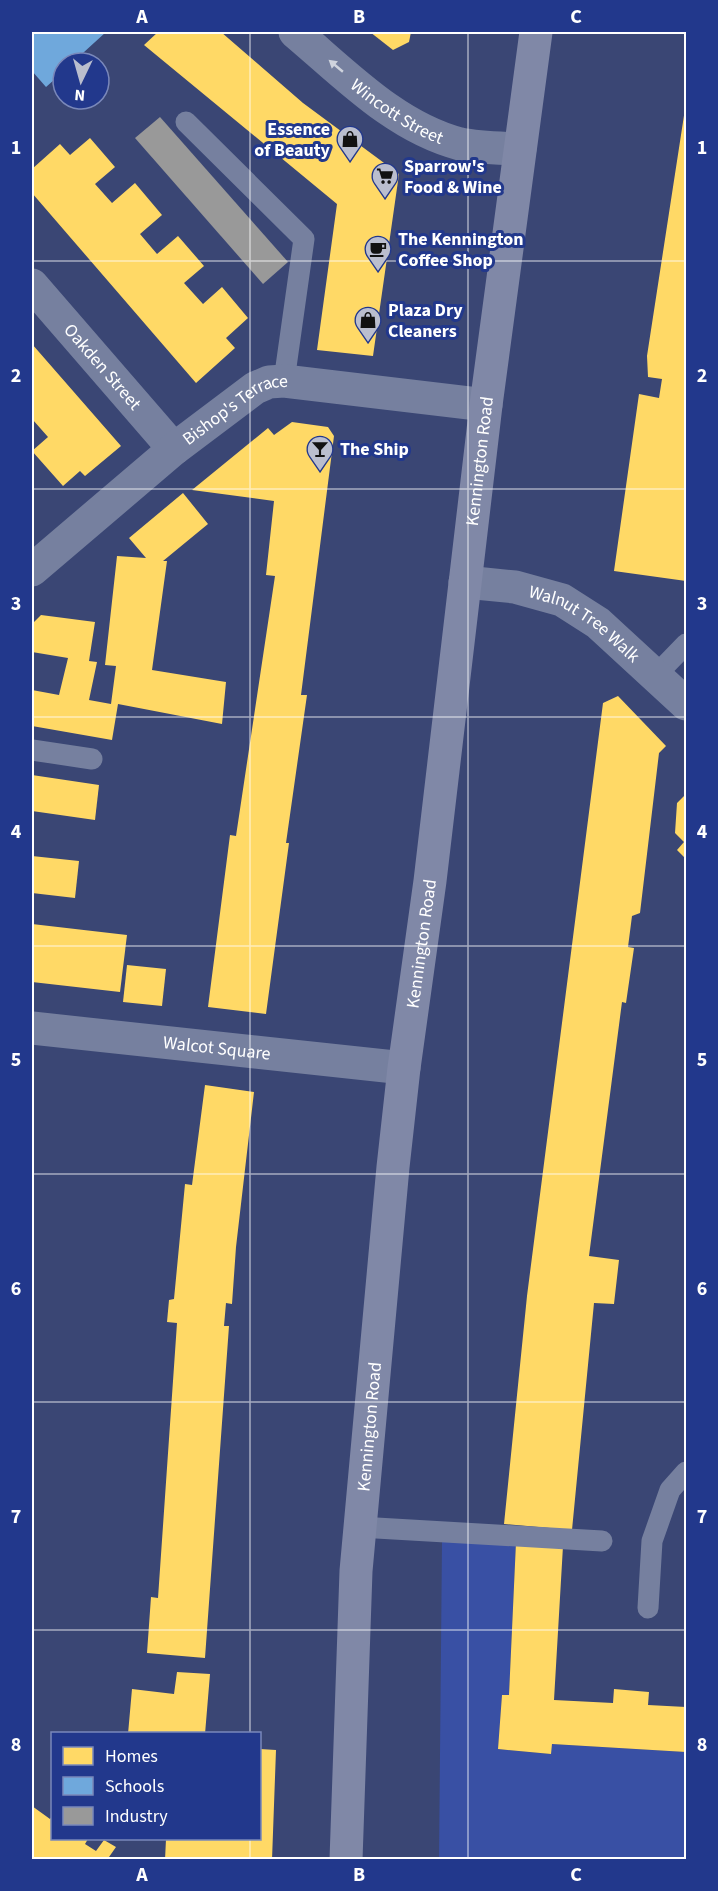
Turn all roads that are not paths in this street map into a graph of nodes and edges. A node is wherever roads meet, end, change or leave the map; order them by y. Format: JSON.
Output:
{"nodes":[{"id":1,"x":295,"y":32,"type":"edge"},
{"id":2,"x":536,"y":32,"type":"edge"},
{"id":3,"x":186,"y":122,"type":"dead end"},
{"id":4,"x":520,"y":150,"type":"junction"},
{"id":5,"x":32,"y":285,"type":"edge"},
{"id":6,"x":284,"y":381,"type":"junction"},
{"id":7,"x":486,"y":405,"type":"junction"},
{"id":8,"x":174,"y":449,"type":"junction"},
{"id":9,"x":32,"y":570,"type":"edge"},
{"id":10,"x":465,"y":582,"type":"junction"},
{"id":11,"x":687,"y":644,"type":"edge"},
{"id":12,"x":676,"y":690,"type":"edge"},
{"id":13,"x":32,"y":750,"type":"edge"},
{"id":14,"x":92,"y":759,"type":"dead end"},
{"id":15,"x":32,"y":1028,"type":"edge"},
{"id":16,"x":404,"y":1068,"type":"junction"},
{"id":17,"x":687,"y":1472,"type":"edge"},
{"id":18,"x":360,"y":1527,"type":"junction"},
{"id":19,"x":602,"y":1541,"type":"dead end"},
{"id":20,"x":648,"y":1608,"type":"dead end"},
{"id":21,"x":346,"y":1860,"type":"edge"}],
"edges":[{"from":4,"to":1,"type":"street","name":"Wincott Street","one_way":true},
{"from":2,"to":4,"type":"main road","name":"Kennington Road"},
{"from":3,"to":6,"type":"lane"},
{"from":4,"to":7,"type":"main road","name":"Kennington Road"},
{"from":5,"to":8,"type":"street","name":"Oakden Street"},
{"from":6,"to":7,"type":"street","name":"Bishop's Terrace"},
{"from":6,"to":8,"type":"street","name":"Bishop's Terrace"},
{"from":7,"to":10,"type":"main road","name":"Kennington Road"},
{"from":8,"to":9,"type":"street","name":"Bishop's Terrace"},
{"from":10,"to":12,"type":"street","name":"Walnut Tree Walk"},
{"from":10,"to":16,"type":"main road","name":"Kennington Road"},
{"from":11,"to":12,"type":"lane"},
{"from":13,"to":14,"type":"lane"},
{"from":15,"to":16,"type":"street","name":"Walcot Square"},
{"from":16,"to":18,"type":"main road","name":"Kennington Road"},
{"from":17,"to":20,"type":"lane"},
{"from":18,"to":19,"type":"lane"},
{"from":18,"to":21,"type":"main road","name":"Kennington Road"}]}
